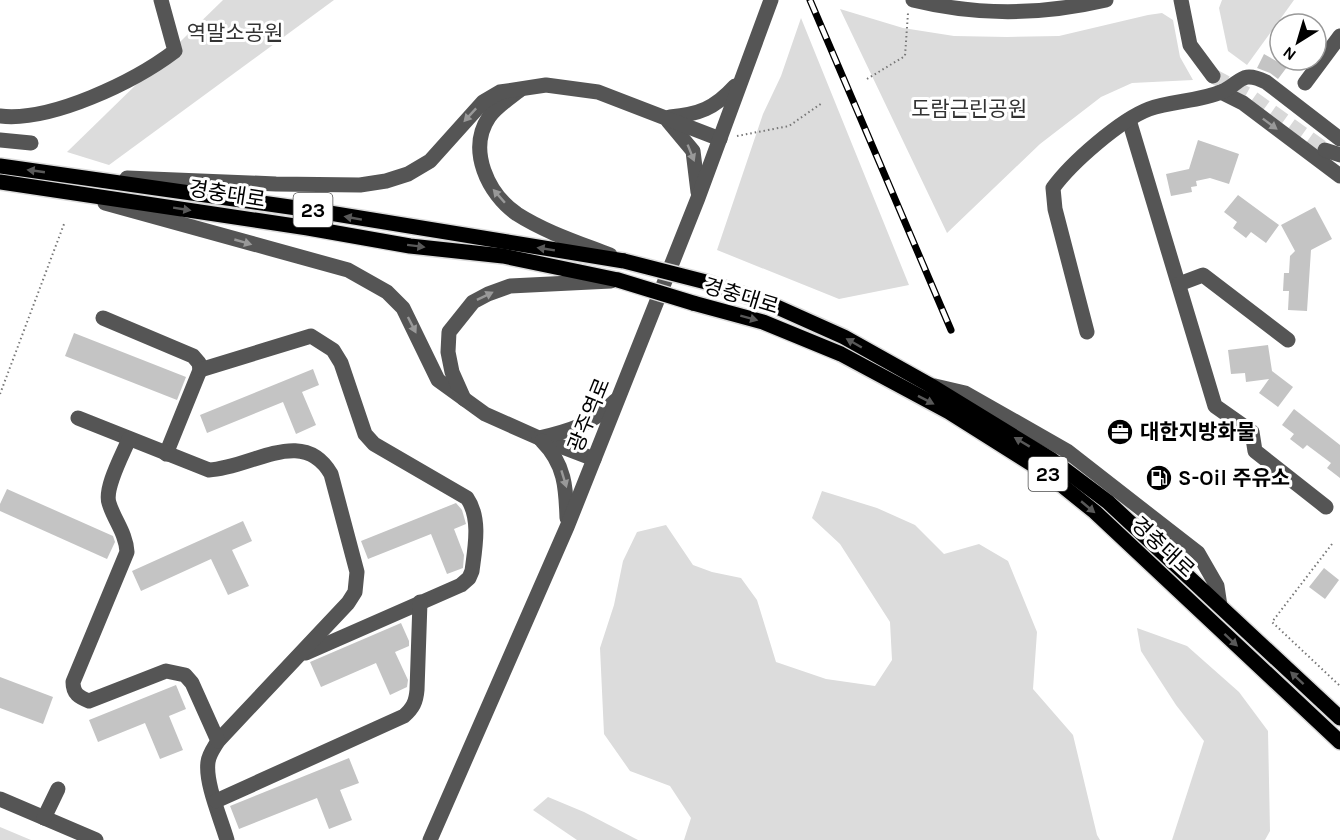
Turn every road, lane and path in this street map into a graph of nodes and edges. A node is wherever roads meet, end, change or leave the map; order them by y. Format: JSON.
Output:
{"nodes":[{"id":1,"x":161,"y":0,"type":"edge"},
{"id":2,"x":771,"y":0,"type":"edge"},
{"id":3,"x":1106,"y":0,"type":"edge"},
{"id":4,"x":1182,"y":0,"type":"edge"},
{"id":5,"x":910,"y":6,"type":"edge"},
{"id":6,"x":1340,"y":36,"type":"edge"},
{"id":7,"x":1213,"y":76,"type":"tunnel mouth"},
{"id":8,"x":741,"y":79,"type":"junction"},
{"id":9,"x":867,"y":79,"type":"dead end"},
{"id":10,"x":1305,"y":83,"type":"dead end"},
{"id":11,"x":520,"y":90,"type":"junction"},
{"id":12,"x":1221,"y":92,"type":"junction"},
{"id":13,"x":822,"y":103,"type":"dead end"},
{"id":14,"x":0,"y":116,"type":"edge"},
{"id":15,"x":665,"y":117,"type":"junction"},
{"id":16,"x":1129,"y":120,"type":"junction"},
{"id":17,"x":720,"y":139,"type":"junction"},
{"id":18,"x":1340,"y":139,"type":"edge"},
{"id":19,"x":0,"y":140,"type":"edge"},
{"id":20,"x":31,"y":143,"type":"dead end"},
{"id":21,"x":1340,"y":155,"type":"edge"},
{"id":22,"x":0,"y":166,"type":"edge"},
{"id":23,"x":1340,"y":175,"type":"edge"},
{"id":24,"x":74,"y":176,"type":"junction"},
{"id":25,"x":0,"y":182,"type":"edge"},
{"id":26,"x":66,"y":192,"type":"junction"},
{"id":27,"x":698,"y":198,"type":"junction"},
{"id":28,"x":64,"y":224,"type":"dead end"},
{"id":29,"x":624,"y":261,"type":"junction"},
{"id":30,"x":618,"y":280,"type":"junction"},
{"id":31,"x":1179,"y":284,"type":"junction"},
{"id":32,"x":103,"y":318,"type":"dead end"},
{"id":33,"x":1087,"y":332,"type":"dead end"},
{"id":34,"x":1288,"y":340,"type":"dead end"},
{"id":35,"x":200,"y":370,"type":"junction"},
{"id":36,"x":928,"y":384,"type":"junction"},
{"id":37,"x":0,"y":394,"type":"edge"},
{"id":38,"x":621,"y":395,"type":"junction"},
{"id":39,"x":464,"y":399,"type":"junction"},
{"id":40,"x":78,"y":418,"type":"dead end"},
{"id":41,"x":539,"y":438,"type":"junction"},
{"id":42,"x":129,"y":439,"type":"junction"},
{"id":43,"x":166,"y":454,"type":"junction"},
{"id":44,"x":594,"y":459,"type":"junction"},
{"id":45,"x":1326,"y":507,"type":"dead end"},
{"id":46,"x":567,"y":527,"type":"junction"},
{"id":47,"x":1332,"y":544,"type":"dead end"},
{"id":48,"x":420,"y":602,"type":"junction"},
{"id":49,"x":1220,"y":606,"type":"junction"},
{"id":50,"x":298,"y":656,"type":"junction"},
{"id":51,"x":1340,"y":686,"type":"edge"},
{"id":52,"x":1340,"y":718,"type":"edge"},
{"id":53,"x":218,"y":741,"type":"junction"},
{"id":54,"x":1340,"y":742,"type":"edge"},
{"id":55,"x":58,"y":789,"type":"dead end"},
{"id":56,"x":0,"y":799,"type":"edge"},
{"id":57,"x":216,"y":801,"type":"junction"},
{"id":58,"x":44,"y":818,"type":"junction"},
{"id":59,"x":96,"y":840,"type":"edge"},
{"id":60,"x":227,"y":840,"type":"edge"},
{"id":61,"x":430,"y":840,"type":"edge"}],
"edges":[{"from":1,"to":14,"type":"street"},
{"from":2,"to":8,"type":"street","name":"광주역로"},
{"from":3,"to":5,"type":"street"},
{"from":4,"to":7,"type":"street"},
{"from":5,"to":9,"type":"path"},
{"from":6,"to":10,"type":"street"},
{"from":8,"to":15,"type":"street"},
{"from":8,"to":17,"type":"street","name":"광주역로"},
{"from":11,"to":15,"type":"street"},
{"from":11,"to":24,"type":"street","one_way":true},
{"from":29,"to":11,"type":"street","one_way":true},
{"from":12,"to":16,"type":"street"},
{"from":12,"to":18,"type":"street"},
{"from":12,"to":23,"type":"street","one_way":true},
{"from":13,"to":17,"type":"path"},
{"from":15,"to":17,"type":"street"},
{"from":15,"to":27,"type":"street","one_way":true},
{"from":16,"to":31,"type":"street"},
{"from":16,"to":33,"type":"street"},
{"from":17,"to":27,"type":"street","name":"광주역로"},
{"from":19,"to":20,"type":"street"},
{"from":21,"to":23,"type":"street"},
{"from":24,"to":22,"type":"main road","name":"경충대로","number":"23","one_way":true},
{"from":29,"to":24,"type":"main road","name":"경충대로","number":"23","one_way":true},
{"from":25,"to":26,"type":"main road","name":"경충대로","number":"23"},
{"from":26,"to":30,"type":"main road","name":"경충대로","number":"23","one_way":true},
{"from":26,"to":39,"type":"street","one_way":true},
{"from":27,"to":38,"type":"street","name":"광주역로"},
{"from":28,"to":37,"type":"path"},
{"from":36,"to":29,"type":"main road","name":"경충대로","number":"23","one_way":true,"bridge":true},
{"from":39,"to":30,"type":"street","one_way":true},
{"from":30,"to":54,"type":"main road","name":"경충대로","number":"23","one_way":true,"bridge":true},
{"from":31,"to":34,"type":"street"},
{"from":31,"to":45,"type":"street"},
{"from":32,"to":35,"type":"street"},
{"from":35,"to":43,"type":"street"},
{"from":35,"to":48,"type":"street"},
{"from":49,"to":36,"type":"main road","name":"경충대로","number":"23","one_way":true},
{"from":36,"to":49,"type":"street"},
{"from":38,"to":41,"type":"street"},
{"from":38,"to":44,"type":"street","name":"광주역로"},
{"from":39,"to":41,"type":"street"},
{"from":40,"to":42,"type":"street"},
{"from":41,"to":44,"type":"street"},
{"from":41,"to":46,"type":"street","one_way":true},
{"from":42,"to":43,"type":"street"},
{"from":42,"to":53,"type":"street"},
{"from":43,"to":50,"type":"street"},
{"from":44,"to":46,"type":"street","name":"광주역로"},
{"from":46,"to":61,"type":"street","name":"광주역로"},
{"from":47,"to":51,"type":"path"},
{"from":48,"to":50,"type":"street"},
{"from":48,"to":57,"type":"street"},
{"from":52,"to":49,"type":"main road","name":"경충대로","number":"23","one_way":true},
{"from":50,"to":53,"type":"street"},
{"from":53,"to":57,"type":"street"},
{"from":55,"to":58,"type":"street"},
{"from":56,"to":58,"type":"street"},
{"from":57,"to":60,"type":"street"},
{"from":58,"to":59,"type":"street"}]}
